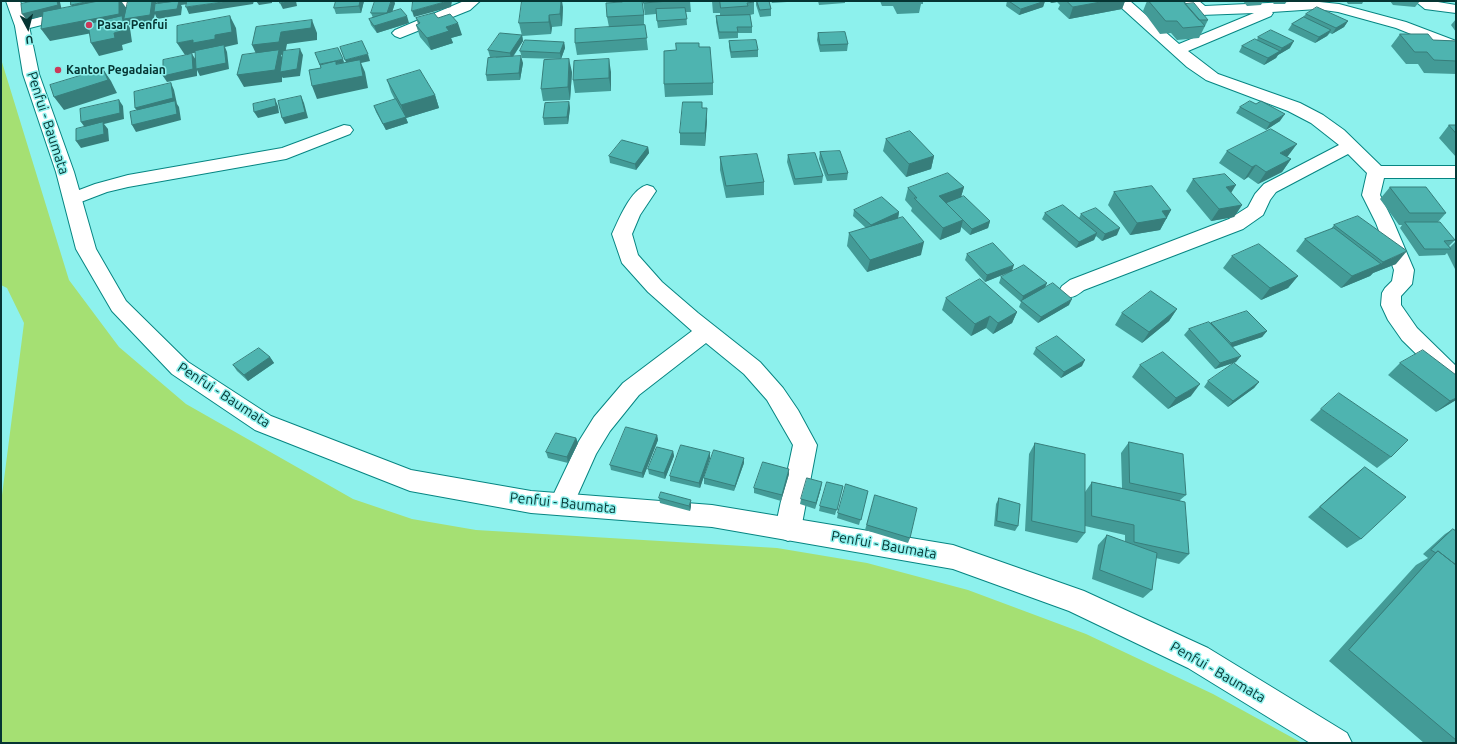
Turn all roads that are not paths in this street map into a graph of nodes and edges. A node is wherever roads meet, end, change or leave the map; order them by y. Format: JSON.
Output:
{"nodes":[{"id":1,"x":14,"y":1,"type":"edge"},
{"id":2,"x":138,"y":1,"type":"edge"},
{"id":3,"x":473,"y":1,"type":"edge"},
{"id":4,"x":1121,"y":1,"type":"edge"},
{"id":5,"x":1191,"y":1,"type":"edge"},
{"id":6,"x":1422,"y":1,"type":"edge"},
{"id":7,"x":1282,"y":7,"type":"junction"},
{"id":8,"x":1456,"y":8,"type":"edge"},
{"id":9,"x":22,"y":26,"type":"junction"},
{"id":10,"x":400,"y":33,"type":"dead end"},
{"id":11,"x":1456,"y":47,"type":"edge"},
{"id":12,"x":1179,"y":52,"type":"junction"},
{"id":13,"x":344,"y":130,"type":"dead end"},
{"id":14,"x":1350,"y":146,"type":"junction"},
{"id":15,"x":1376,"y":172,"type":"junction"},
{"id":16,"x":1456,"y":172,"type":"edge"},
{"id":17,"x":647,"y":191,"type":"dead end"},
{"id":18,"x":73,"y":199,"type":"junction"},
{"id":19,"x":1069,"y":291,"type":"dead end"},
{"id":20,"x":708,"y":331,"type":"junction"},
{"id":21,"x":1456,"y":379,"type":"edge"},
{"id":22,"x":561,"y":504,"type":"junction"},
{"id":23,"x":788,"y":529,"type":"junction"},
{"id":24,"x":1337,"y":743,"type":"edge"}],
"edges":[{"from":1,"to":9,"type":"street","name":"Penfui - Baumata"},
{"from":2,"to":9,"type":"street"},
{"from":3,"to":10,"type":"street"},
{"from":4,"to":12,"type":"street"},
{"from":5,"to":7,"type":"street"},
{"from":6,"to":8,"type":"street"},
{"from":7,"to":11,"type":"street"},
{"from":7,"to":12,"type":"street"},
{"from":9,"to":18,"type":"street","name":"Penfui - Baumata"},
{"from":12,"to":14,"type":"street"},
{"from":13,"to":18,"type":"street"},
{"from":14,"to":15,"type":"street"},
{"from":14,"to":19,"type":"street"},
{"from":15,"to":16,"type":"street"},
{"from":15,"to":21,"type":"street"},
{"from":17,"to":20,"type":"street"},
{"from":18,"to":22,"type":"street","name":"Penfui - Baumata"},
{"from":20,"to":22,"type":"street"},
{"from":20,"to":23,"type":"street"},
{"from":22,"to":23,"type":"street","name":"Penfui - Baumata"},
{"from":23,"to":24,"type":"street","name":"Penfui - Baumata"}]}
